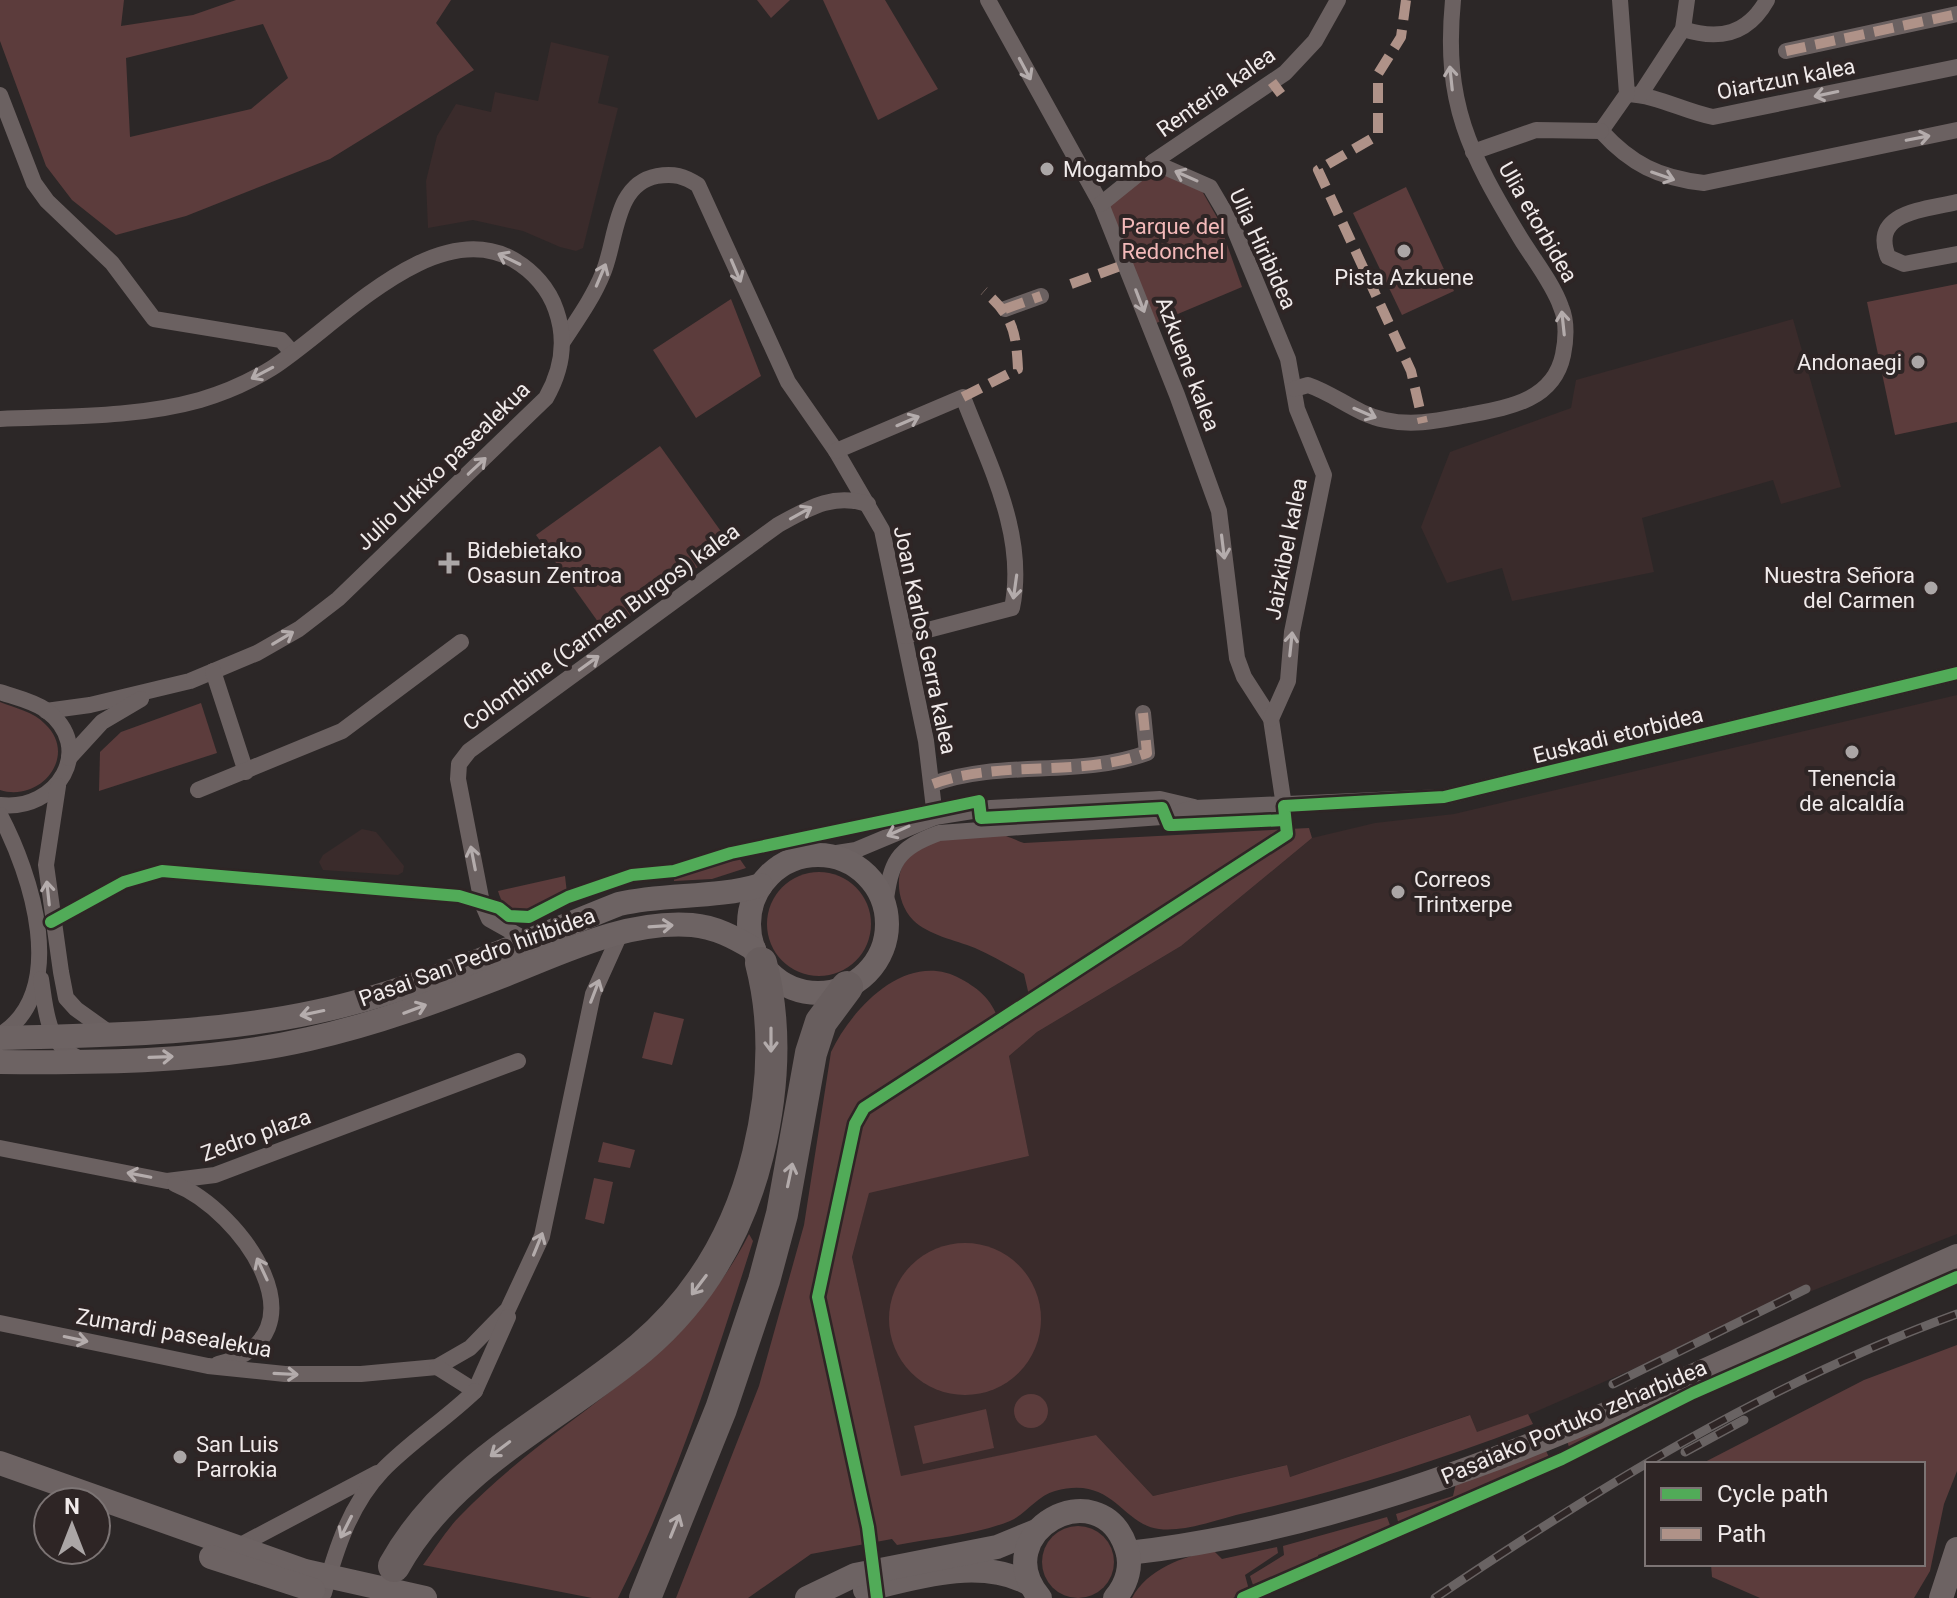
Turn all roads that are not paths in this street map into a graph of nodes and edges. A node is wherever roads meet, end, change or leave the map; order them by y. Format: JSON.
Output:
{"nodes":[{"id":1,"x":988,"y":0,"type":"edge"},
{"id":2,"x":1338,"y":0,"type":"edge"},
{"id":3,"x":1453,"y":0,"type":"edge"},
{"id":4,"x":1620,"y":0,"type":"edge"},
{"id":5,"x":1687,"y":0,"type":"edge"},
{"id":6,"x":1767,"y":0,"type":"edge"},
{"id":7,"x":1957,"y":14,"type":"edge"},
{"id":8,"x":1683,"y":29,"type":"junction"},
{"id":9,"x":1786,"y":51,"type":"dead end"},
{"id":10,"x":1957,"y":67,"type":"edge"},
{"id":11,"x":1633,"y":94,"type":"junction"},
{"id":12,"x":0,"y":95,"type":"edge"},
{"id":13,"x":1957,"y":130,"type":"edge"},
{"id":14,"x":1601,"y":131,"type":"junction"},
{"id":15,"x":1473,"y":152,"type":"junction"},
{"id":16,"x":1153,"y":162,"type":"junction"},
{"id":17,"x":1957,"y":202,"type":"edge"},
{"id":18,"x":1101,"y":204,"type":"junction"},
{"id":19,"x":1957,"y":254,"type":"edge"},
{"id":20,"x":1041,"y":296,"type":"dead end"},
{"id":21,"x":1005,"y":309,"type":"dead end"},
{"id":22,"x":562,"y":343,"type":"junction"},
{"id":23,"x":291,"y":351,"type":"junction"},
{"id":24,"x":1294,"y":389,"type":"junction"},
{"id":25,"x":0,"y":419,"type":"edge"},
{"id":26,"x":836,"y":451,"type":"junction"},
{"id":27,"x":868,"y":504,"type":"junction"},
{"id":28,"x":905,"y":636,"type":"junction"},
{"id":29,"x":461,"y":642,"type":"dead end"},
{"id":30,"x":213,"y":671,"type":"junction"},
{"id":31,"x":1957,"y":673,"type":"edge"},
{"id":32,"x":1244,"y":677,"type":"junction"},
{"id":33,"x":1288,"y":681,"type":"junction"},
{"id":34,"x":160,"y":689,"type":"junction"},
{"id":35,"x":0,"y":692,"type":"edge"},
{"id":36,"x":46,"y":711,"type":"junction"},
{"id":37,"x":1143,"y":713,"type":"dead end"},
{"id":38,"x":1271,"y":719,"type":"junction"},
{"id":39,"x":69,"y":758,"type":"junction"},
{"id":40,"x":246,"y":772,"type":"junction"},
{"id":41,"x":933,"y":784,"type":"junction"},
{"id":42,"x":58,"y":786,"type":"junction"},
{"id":43,"x":198,"y":790,"type":"dead end"},
{"id":44,"x":0,"y":805,"type":"edge"},
{"id":45,"x":1284,"y":806,"type":"junction"},
{"id":46,"x":1195,"y":808,"type":"junction"},
{"id":47,"x":0,"y":815,"type":"edge"},
{"id":48,"x":935,"y":817,"type":"junction"},
{"id":49,"x":824,"y":855,"type":"junction"},
{"id":50,"x":761,"y":885,"type":"junction"},
{"id":51,"x":885,"y":906,"type":"junction"},
{"id":52,"x":621,"y":932,"type":"junction"},
{"id":53,"x":526,"y":940,"type":"junction"},
{"id":54,"x":757,"y":956,"type":"junction"},
{"id":55,"x":40,"y":973,"type":"junction"},
{"id":56,"x":847,"y":987,"type":"junction"},
{"id":57,"x":66,"y":998,"type":"junction"},
{"id":58,"x":112,"y":1034,"type":"junction"},
{"id":59,"x":0,"y":1036,"type":"edge"},
{"id":60,"x":53,"y":1036,"type":"junction"},
{"id":61,"x":83,"y":1060,"type":"junction"},
{"id":62,"x":518,"y":1061,"type":"dead end"},
{"id":63,"x":0,"y":1062,"type":"edge"},
{"id":64,"x":25,"y":1062,"type":"junction"},
{"id":65,"x":0,"y":1148,"type":"edge"},
{"id":66,"x":215,"y":1175,"type":"junction"},
{"id":67,"x":167,"y":1181,"type":"junction"},
{"id":68,"x":211,"y":1206,"type":"junction"},
{"id":69,"x":1957,"y":1256,"type":"edge"},
{"id":70,"x":517,"y":1294,"type":"junction"},
{"id":71,"x":0,"y":1323,"type":"edge"},
{"id":72,"x":208,"y":1366,"type":"junction"},
{"id":73,"x":437,"y":1367,"type":"junction"},
{"id":74,"x":475,"y":1391,"type":"junction"},
{"id":75,"x":0,"y":1463,"type":"edge"},
{"id":76,"x":382,"y":1471,"type":"junction"},
{"id":77,"x":0,"y":1480,"type":"edge"},
{"id":78,"x":32,"y":1492,"type":"edge"},
{"id":79,"x":112,"y":1521,"type":"edge"},
{"id":80,"x":1036,"y":1531,"type":"junction"},
{"id":81,"x":234,"y":1548,"type":"junction"},
{"id":82,"x":1957,"y":1549,"type":"edge"},
{"id":83,"x":1128,"y":1553,"type":"junction"},
{"id":84,"x":394,"y":1566,"type":"dead end"},
{"id":85,"x":333,"y":1589,"type":"edge"},
{"id":86,"x":1035,"y":1591,"type":"edge"},
{"id":87,"x":425,"y":1598,"type":"edge"},
{"id":88,"x":645,"y":1598,"type":"edge"},
{"id":89,"x":807,"y":1598,"type":"edge"},
{"id":90,"x":840,"y":1598,"type":"edge"},
{"id":91,"x":1115,"y":1598,"type":"edge"},
{"id":92,"x":1941,"y":1598,"type":"edge"}],
"edges":[{"from":1,"to":18,"type":"street","name":"Azkuene kalea","one_way":true},
{"from":2,"to":16,"type":"street","name":"Renteria kalea"},
{"from":15,"to":3,"type":"street","name":"Ulia etorbidea","one_way":true},
{"from":4,"to":11,"type":"street"},
{"from":5,"to":8,"type":"street"},
{"from":6,"to":8,"type":"street"},
{"from":7,"to":9,"type":"street"},
{"from":8,"to":11,"type":"street"},
{"from":10,"to":11,"type":"street","name":"Oiartzun kalea","one_way":true},
{"from":11,"to":14,"type":"street"},
{"from":12,"to":23,"type":"street"},
{"from":14,"to":13,"type":"street","one_way":true},
{"from":14,"to":15,"type":"street"},
{"from":24,"to":15,"type":"street","name":"Ulia etorbidea","one_way":true},
{"from":16,"to":18,"type":"street","name":"Renteria kalea"},
{"from":24,"to":16,"type":"street","name":"Ulia Hiribidea","one_way":true},
{"from":17,"to":19,"type":"street"},
{"from":18,"to":32,"type":"street","name":"Azkuene kalea","one_way":true},
{"from":20,"to":21,"type":"street"},
{"from":22,"to":23,"type":"street","name":"Julio Urkixo pasealekua","one_way":true},
{"from":22,"to":26,"type":"street","name":"Joan Karlos Gerra kalea","one_way":true},
{"from":30,"to":22,"type":"street","name":"Julio Urkixo pasealekua","one_way":true},
{"from":23,"to":25,"type":"street","name":"Julio Urkixo pasealekua","one_way":true},
{"from":33,"to":24,"type":"street","name":"Jaizkibel kalea","one_way":true},
{"from":26,"to":27,"type":"street","name":"Joan Karlos Gerra kalea"},
{"from":26,"to":28,"type":"street","one_way":true},
{"from":27,"to":28,"type":"street","name":"Joan Karlos Gerra kalea"},
{"from":53,"to":27,"type":"street","name":"Colombine (Carmen Burgos) kalea","one_way":true},
{"from":28,"to":41,"type":"street","name":"Joan Karlos Gerra kalea"},
{"from":29,"to":40,"type":"street"},
{"from":30,"to":34,"type":"street","name":"Julio Urkixo pasealekua"},
{"from":30,"to":40,"type":"street"},
{"from":31,"to":45,"type":"street","name":"Euskadi etorbidea"},
{"from":32,"to":33,"type":"street"},
{"from":32,"to":38,"type":"street","name":"Azkuene kalea"},
{"from":33,"to":38,"type":"street","name":"Jaizkibel kalea"},
{"from":34,"to":36,"type":"street","name":"Julio Urkixo pasealekua"},
{"from":34,"to":39,"type":"street","name":"Julio Urkixo pasealekua"},
{"from":35,"to":36,"type":"street"},
{"from":36,"to":39,"type":"street"},
{"from":37,"to":41,"type":"street"},
{"from":38,"to":45,"type":"street"},
{"from":39,"to":42,"type":"street"},
{"from":40,"to":43,"type":"street"},
{"from":41,"to":48,"type":"street","name":"Joan Karlos Gerra kalea"},
{"from":42,"to":44,"type":"street"},
{"from":57,"to":42,"type":"street","one_way":true},
{"from":45,"to":46,"type":"street","name":"Euskadi etorbidea"},
{"from":46,"to":48,"type":"street","name":"Euskadi etorbidea"},
{"from":46,"to":51,"type":"street","name":"Euskadi etorbidea"},
{"from":47,"to":55,"type":"street"},
{"from":48,"to":49,"type":"street","name":"Euskadi etorbidea","one_way":true},
{"from":49,"to":50,"type":"main road"},
{"from":49,"to":51,"type":"main road"},
{"from":50,"to":53,"type":"main road","name":"Pasai San Pedro hiribidea"},
{"from":50,"to":54,"type":"main road"},
{"from":51,"to":56,"type":"main road"},
{"from":52,"to":54,"type":"main road","name":"Pasai San Pedro hiribidea","one_way":true},
{"from":61,"to":52,"type":"main road","name":"Pasai San Pedro hiribidea","one_way":true},
{"from":70,"to":52,"type":"street","name":"Zumardi pasealekua","one_way":true},
{"from":53,"to":58,"type":"main road","name":"Pasai San Pedro hiribidea","one_way":true},
{"from":54,"to":56,"type":"main road"},
{"from":54,"to":84,"type":"highway","one_way":true},
{"from":55,"to":59,"type":"street"},
{"from":55,"to":60,"type":"street"},
{"from":88,"to":56,"type":"highway","one_way":true},
{"from":57,"to":58,"type":"street"},
{"from":57,"to":60,"type":"street"},
{"from":58,"to":60,"type":"main road","name":"Pasai San Pedro hiribidea"},
{"from":59,"to":60,"type":"main road","name":"Pasai San Pedro hiribidea"},
{"from":60,"to":61,"type":"street"},
{"from":60,"to":64,"type":"street"},
{"from":61,"to":64,"type":"main road","name":"Pasai San Pedro hiribidea"},
{"from":62,"to":66,"type":"street","name":"Zedro plaza"},
{"from":63,"to":64,"type":"main road","name":"Pasai San Pedro hiribidea"},
{"from":67,"to":65,"type":"street","name":"Zedro plaza","one_way":true},
{"from":66,"to":67,"type":"street","name":"Zedro plaza"},
{"from":66,"to":68,"type":"street"},
{"from":67,"to":68,"type":"street"},
{"from":72,"to":68,"type":"street","one_way":true},
{"from":69,"to":83,"type":"main road","name":"Pasaiako Portuko zeharbidea"},
{"from":70,"to":73,"type":"street","name":"Zumardi pasealekua"},
{"from":70,"to":74,"type":"street","name":"Zumardi pasealekua"},
{"from":71,"to":72,"type":"street","name":"Zumardi pasealekua","one_way":true},
{"from":72,"to":73,"type":"street","name":"Zumardi pasealekua","one_way":true},
{"from":73,"to":74,"type":"street"},
{"from":74,"to":76,"type":"street","name":"Zumardi pasealekua"},
{"from":75,"to":81,"type":"main road"},
{"from":76,"to":81,"type":"street","name":"Zumardi pasealekua"},
{"from":76,"to":85,"type":"street","name":"Zumardi pasealekua","one_way":true},
{"from":77,"to":78,"type":"main road"},
{"from":79,"to":85,"type":"main road"},
{"from":80,"to":83,"type":"main road"},
{"from":80,"to":86,"type":"main road"},
{"from":80,"to":89,"type":"main road"},
{"from":81,"to":85,"type":"main road"},
{"from":82,"to":92,"type":"main road"},
{"from":83,"to":91,"type":"main road"},
{"from":85,"to":87,"type":"main road"},
{"from":86,"to":90,"type":"main road"}]}
